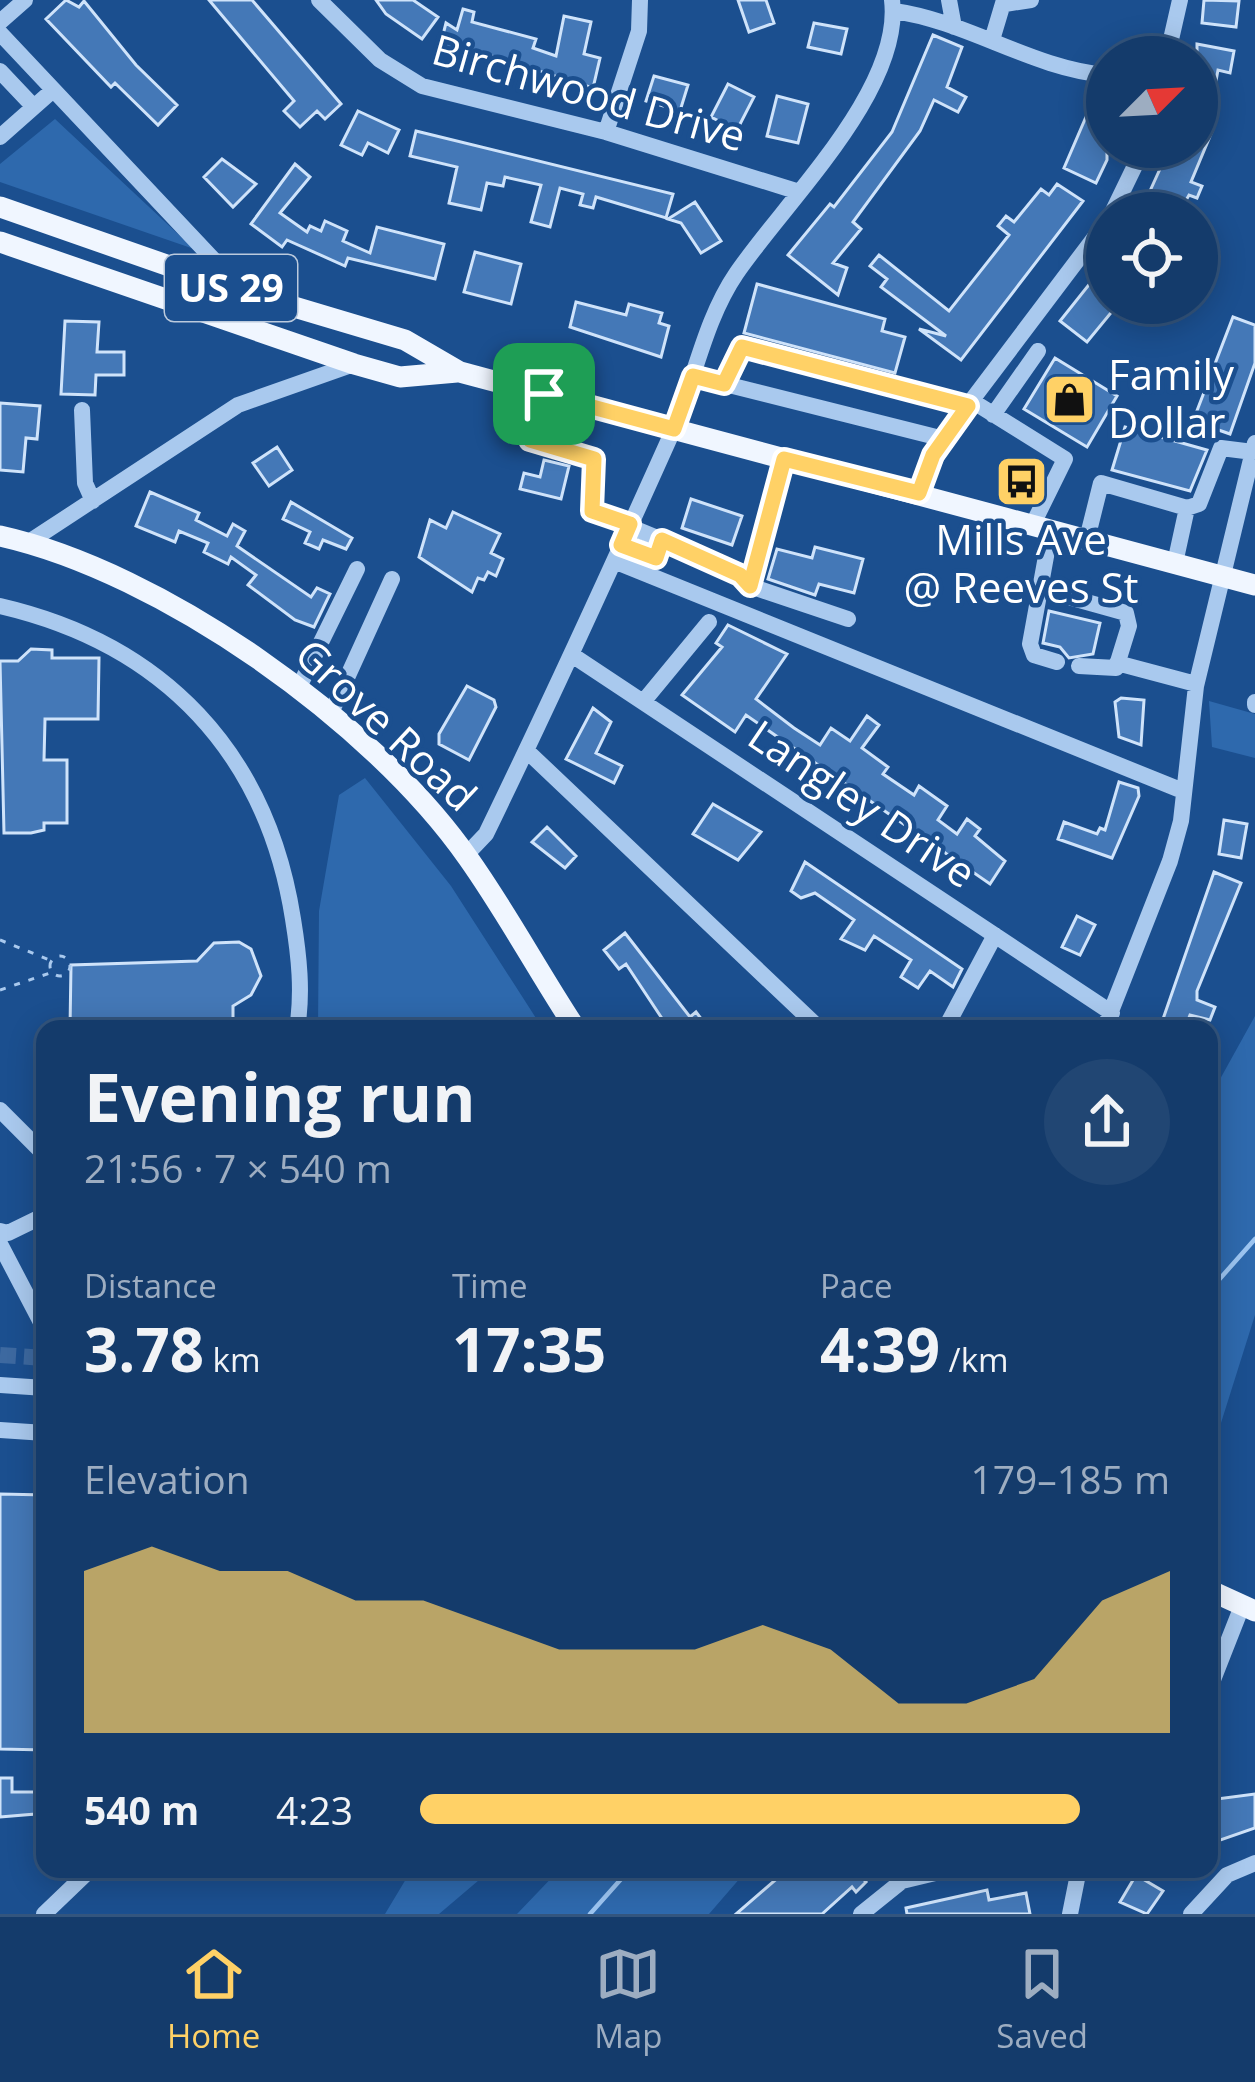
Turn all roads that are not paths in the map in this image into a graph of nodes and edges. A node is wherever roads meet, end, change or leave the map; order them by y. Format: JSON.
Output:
{"nodes":[{"id":1,"x":25,"y":0,"type":"edge"},
{"id":2,"x":319,"y":0,"type":"edge"},
{"id":3,"x":640,"y":0,"type":"edge"},
{"id":4,"x":949,"y":0,"type":"edge"},
{"id":5,"x":1030,"y":0,"type":"edge"},
{"id":6,"x":1180,"y":0,"type":"edge"},
{"id":7,"x":1004,"y":2,"type":"edge"},
{"id":8,"x":893,"y":6,"type":"edge"},
{"id":9,"x":0,"y":22,"type":"edge"},
{"id":10,"x":954,"y":27,"type":"junction"},
{"id":11,"x":0,"y":33,"type":"edge"},
{"id":12,"x":1172,"y":36,"type":"edge"},
{"id":13,"x":992,"y":40,"type":"junction"},
{"id":14,"x":0,"y":71,"type":"edge"},
{"id":15,"x":1086,"y":71,"type":"edge"},
{"id":16,"x":52,"y":91,"type":"junction"},
{"id":17,"x":34,"y":107,"type":"junction"},
{"id":18,"x":606,"y":132,"type":"junction"},
{"id":19,"x":0,"y":137,"type":"edge"},
{"id":20,"x":796,"y":191,"type":"junction"},
{"id":21,"x":0,"y":207,"type":"edge"},
{"id":22,"x":0,"y":242,"type":"edge"},
{"id":23,"x":1086,"y":249,"type":"edge"},
{"id":24,"x":244,"y":292,"type":"junction"},
{"id":25,"x":1038,"y":351,"type":"dead end"},
{"id":26,"x":354,"y":364,"type":"junction"},
{"id":27,"x":460,"y":372,"type":"junction"},
{"id":28,"x":693,"y":376,"type":"junction"},
{"id":29,"x":724,"y":384,"type":"junction"},
{"id":30,"x":544,"y":394,"type":"junction"},
{"id":31,"x":970,"y":404,"type":"junction"},
{"id":32,"x":82,"y":410,"type":"dead end"},
{"id":33,"x":993,"y":415,"type":"junction"},
{"id":34,"x":674,"y":429,"type":"junction"},
{"id":35,"x":944,"y":439,"type":"junction"},
{"id":36,"x":1254,"y":447,"type":"edge"},
{"id":37,"x":784,"y":459,"type":"junction"},
{"id":38,"x":919,"y":493,"type":"junction"},
{"id":39,"x":93,"y":501,"type":"junction"},
{"id":40,"x":1187,"y":508,"type":"junction"},
{"id":41,"x":630,"y":524,"type":"junction"},
{"id":42,"x":1042,"y":527,"type":"junction"},
{"id":43,"x":0,"y":536,"type":"edge"},
{"id":44,"x":1087,"y":539,"type":"junction"},
{"id":45,"x":662,"y":540,"type":"junction"},
{"id":46,"x":29,"y":542,"type":"junction"},
{"id":47,"x":618,"y":553,"type":"junction"},
{"id":48,"x":1175,"y":563,"type":"junction"},
{"id":49,"x":357,"y":569,"type":"dead end"},
{"id":50,"x":1224,"y":577,"type":"junction"},
{"id":51,"x":392,"y":579,"type":"dead end"},
{"id":52,"x":1255,"y":585,"type":"edge"},
{"id":53,"x":750,"y":586,"type":"junction"},
{"id":54,"x":1040,"y":590,"type":"junction"},
{"id":55,"x":0,"y":606,"type":"edge"},
{"id":56,"x":848,"y":619,"type":"dead end"},
{"id":57,"x":709,"y":622,"type":"dead end"},
{"id":58,"x":572,"y":655,"type":"junction"},
{"id":59,"x":1057,"y":662,"type":"dead end"},
{"id":60,"x":1117,"y":663,"type":"junction"},
{"id":61,"x":1079,"y":665,"type":"dead end"},
{"id":62,"x":1196,"y":684,"type":"junction"},
{"id":63,"x":298,"y":689,"type":"junction"},
{"id":64,"x":643,"y":702,"type":"junction"},
{"id":65,"x":330,"y":715,"type":"junction"},
{"id":66,"x":527,"y":751,"type":"junction"},
{"id":67,"x":1184,"y":791,"type":"junction"},
{"id":68,"x":466,"y":855,"type":"junction"},
{"id":69,"x":994,"y":935,"type":"junction"},
{"id":70,"x":297,"y":1020,"type":"edge"},
{"id":71,"x":570,"y":1020,"type":"edge"},
{"id":72,"x":811,"y":1020,"type":"edge"},
{"id":73,"x":950,"y":1020,"type":"edge"},
{"id":74,"x":1107,"y":1020,"type":"edge"},
{"id":75,"x":1108,"y":1020,"type":"edge"},
{"id":76,"x":0,"y":1110,"type":"edge"},
{"id":77,"x":36,"y":1144,"type":"edge"},
{"id":78,"x":36,"y":1220,"type":"edge"},
{"id":79,"x":0,"y":1231,"type":"edge"},
{"id":80,"x":0,"y":1244,"type":"edge"},
{"id":81,"x":36,"y":1313,"type":"edge"},
{"id":82,"x":0,"y":1385,"type":"edge"},
{"id":83,"x":36,"y":1387,"type":"edge"},
{"id":84,"x":0,"y":1430,"type":"edge"},
{"id":85,"x":36,"y":1432,"type":"edge"},
{"id":86,"x":1218,"y":1594,"type":"edge"},
{"id":87,"x":1249,"y":1609,"type":"edge"},
{"id":88,"x":1218,"y":1672,"type":"edge"},
{"id":89,"x":1255,"y":1863,"type":"edge"},
{"id":90,"x":82,"y":1878,"type":"edge"},
{"id":91,"x":914,"y":1878,"type":"edge"},
{"id":92,"x":1077,"y":1878,"type":"edge"},
{"id":93,"x":44,"y":1914,"type":"edge"},
{"id":94,"x":861,"y":1914,"type":"edge"},
{"id":95,"x":1070,"y":1914,"type":"edge"},
{"id":96,"x":1192,"y":1914,"type":"edge"}],
"edges":[{"from":1,"to":9,"type":"street"},
{"from":2,"to":18,"type":"street","name":"Birchwood Drive"},
{"from":3,"to":18,"type":"street"},
{"from":4,"to":10,"type":"street"},
{"from":5,"to":7,"type":"street"},
{"from":6,"to":12,"type":"street"},
{"from":7,"to":13,"type":"street"},
{"from":8,"to":10,"type":"street"},
{"from":8,"to":20,"type":"street"},
{"from":10,"to":13,"type":"street"},
{"from":11,"to":16,"type":"street"},
{"from":13,"to":15,"type":"street"},
{"from":14,"to":17,"type":"street"},
{"from":16,"to":17,"type":"street"},
{"from":16,"to":24,"type":"street"},
{"from":17,"to":19,"type":"street"},
{"from":18,"to":20,"type":"street","name":"Birchwood Drive"},
{"from":20,"to":28,"type":"street"},
{"from":21,"to":24,"type":"main road","number":"US 29"},
{"from":22,"to":26,"type":"main road","number":"US 29"},
{"from":23,"to":31,"type":"street"},
{"from":24,"to":27,"type":"main road","number":"US 29"},
{"from":25,"to":33,"type":"street"},
{"from":26,"to":27,"type":"main road","number":"US 29"},
{"from":26,"to":39,"type":"street"},
{"from":27,"to":30,"type":"main road","number":"US 29"},
{"from":28,"to":29,"type":"street"},
{"from":28,"to":34,"type":"street"},
{"from":29,"to":31,"type":"street"},
{"from":29,"to":35,"type":"street"},
{"from":30,"to":34,"type":"main road","number":"US 29"},
{"from":30,"to":41,"type":"street"},
{"from":31,"to":33,"type":"street"},
{"from":31,"to":35,"type":"street"},
{"from":32,"to":39,"type":"street"},
{"from":33,"to":42,"type":"street"},
{"from":34,"to":37,"type":"main road","number":"US 29"},
{"from":34,"to":41,"type":"street"},
{"from":35,"to":38,"type":"street"},
{"from":36,"to":40,"type":"street"},
{"from":36,"to":50,"type":"street"},
{"from":37,"to":38,"type":"main road","number":"US 29"},
{"from":37,"to":53,"type":"street"},
{"from":38,"to":42,"type":"main road","number":"US 29"},
{"from":39,"to":46,"type":"street"},
{"from":40,"to":44,"type":"street"},
{"from":40,"to":48,"type":"street"},
{"from":41,"to":45,"type":"street"},
{"from":41,"to":47,"type":"street"},
{"from":42,"to":44,"type":"main road","number":"US 29"},
{"from":42,"to":54,"type":"street"},
{"from":43,"to":46,"type":"main road","name":"Grove Road"},
{"from":44,"to":48,"type":"main road","number":"US 29"},
{"from":45,"to":47,"type":"street"},
{"from":45,"to":53,"type":"street"},
{"from":46,"to":63,"type":"main road","name":"Grove Road"},
{"from":47,"to":58,"type":"street"},
{"from":47,"to":67,"type":"street"},
{"from":48,"to":50,"type":"main road","number":"US 29"},
{"from":49,"to":63,"type":"street"},
{"from":50,"to":52,"type":"main road","number":"US 29"},
{"from":50,"to":62,"type":"street"},
{"from":51,"to":65,"type":"street"},
{"from":53,"to":56,"type":"street"},
{"from":54,"to":59,"type":"street"},
{"from":54,"to":60,"type":"street"},
{"from":55,"to":70,"type":"street"},
{"from":57,"to":64,"type":"street"},
{"from":58,"to":64,"type":"street","name":"Langley Drive"},
{"from":58,"to":66,"type":"street"},
{"from":60,"to":61,"type":"street"},
{"from":60,"to":62,"type":"street"},
{"from":62,"to":67,"type":"street"},
{"from":63,"to":65,"type":"main road","name":"Grove Road"},
{"from":64,"to":69,"type":"street","name":"Langley Drive"},
{"from":65,"to":68,"type":"main road","name":"Grove Road"},
{"from":66,"to":68,"type":"street"},
{"from":66,"to":72,"type":"street"},
{"from":67,"to":75,"type":"street"},
{"from":68,"to":71,"type":"main road","name":"Grove Road"},
{"from":69,"to":73,"type":"street"},
{"from":69,"to":74,"type":"street","name":"Langley Drive"},
{"from":76,"to":77,"type":"street"},
{"from":78,"to":79,"type":"street"},
{"from":80,"to":81,"type":"street"},
{"from":82,"to":83,"type":"street"},
{"from":84,"to":85,"type":"street"},
{"from":86,"to":87,"type":"main road"},
{"from":87,"to":88,"type":"street"},
{"from":89,"to":96,"type":"street"},
{"from":90,"to":93,"type":"street"},
{"from":91,"to":94,"type":"street"},
{"from":92,"to":95,"type":"street"}]}
